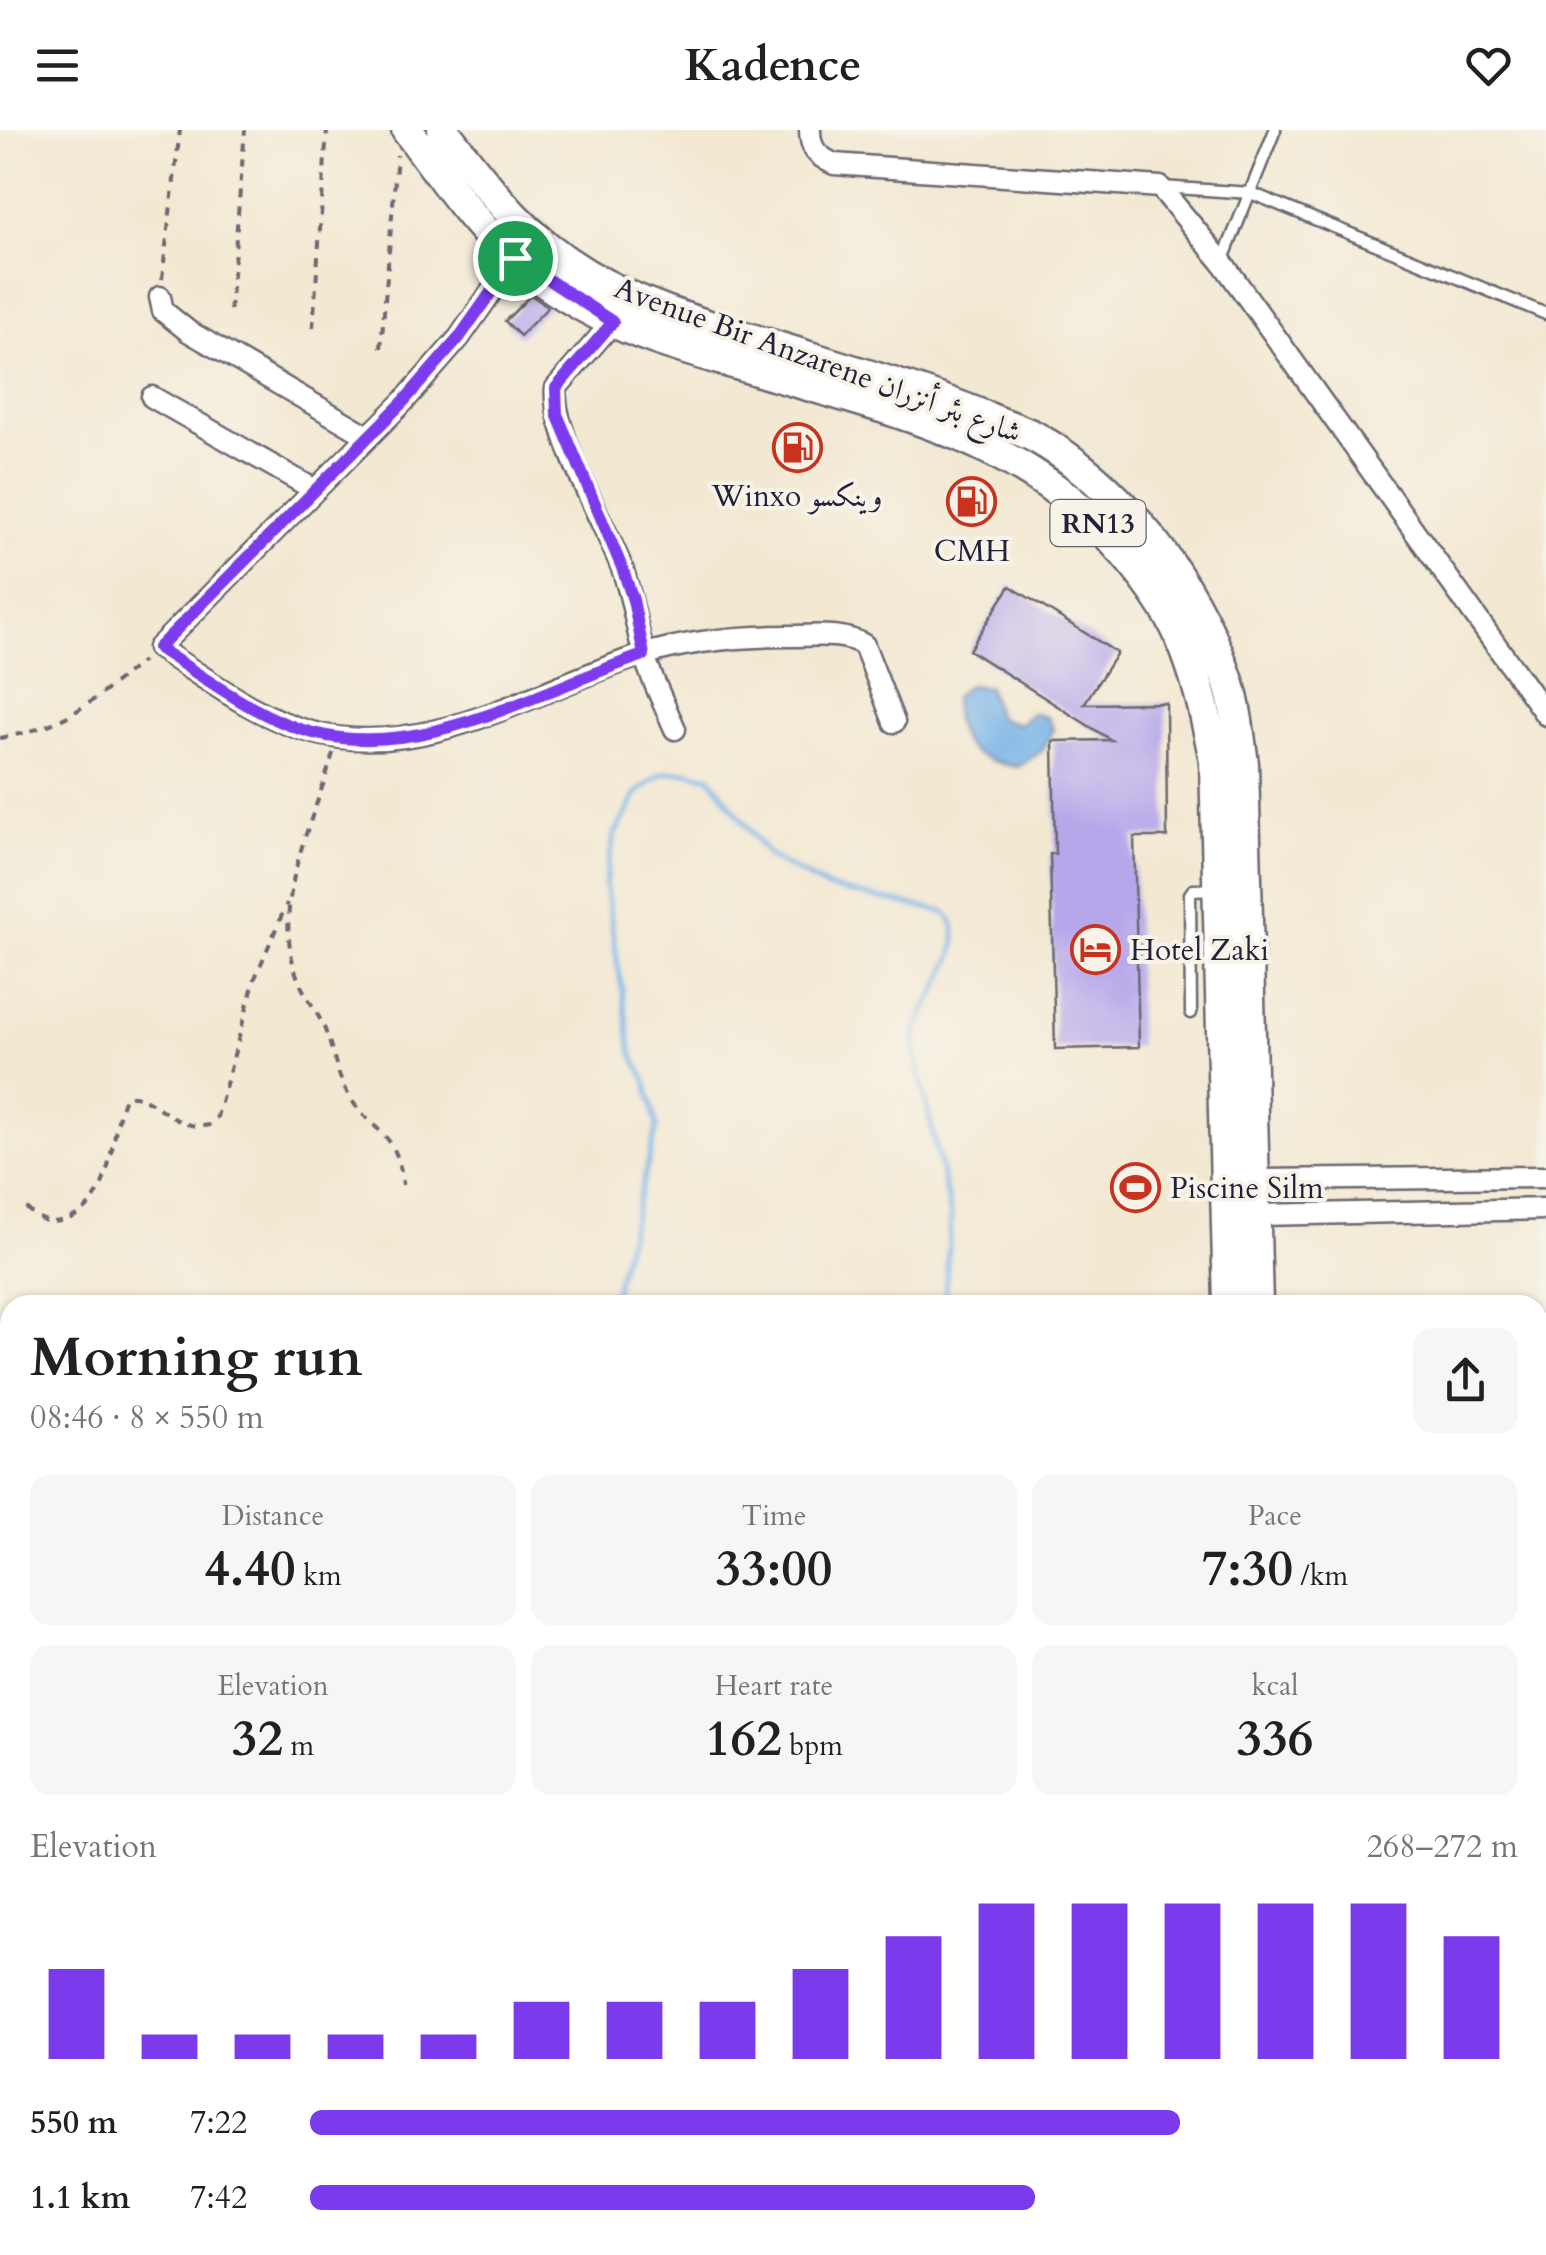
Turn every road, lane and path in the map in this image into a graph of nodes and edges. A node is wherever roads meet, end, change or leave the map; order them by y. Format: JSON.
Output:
{"nodes":[{"id":1,"x":180,"y":130,"type":"edge"},
{"id":2,"x":245,"y":130,"type":"edge"},
{"id":3,"x":328,"y":130,"type":"edge"},
{"id":4,"x":443,"y":130,"type":"edge"},
{"id":5,"x":810,"y":130,"type":"edge"},
{"id":6,"x":1275,"y":130,"type":"edge"},
{"id":7,"x":402,"y":140,"type":"edge"},
{"id":8,"x":1160,"y":187,"type":"junction"},
{"id":9,"x":1251,"y":192,"type":"junction"},
{"id":10,"x":515,"y":258,"type":"junction"},
{"id":11,"x":1222,"y":262,"type":"junction"},
{"id":12,"x":160,"y":297,"type":"joint"},
{"id":13,"x":230,"y":310,"type":"dead end"},
{"id":14,"x":1546,"y":314,"type":"edge"},
{"id":15,"x":613,"y":322,"type":"junction"},
{"id":16,"x":313,"y":328,"type":"dead end"},
{"id":17,"x":381,"y":348,"type":"dead end"},
{"id":18,"x":152,"y":397,"type":"dead end"},
{"id":19,"x":368,"y":436,"type":"junction"},
{"id":20,"x":315,"y":490,"type":"junction"},
{"id":21,"x":158,"y":648,"type":"junction"},
{"id":22,"x":644,"y":655,"type":"junction"},
{"id":23,"x":1546,"y":715,"type":"edge"},
{"id":24,"x":894,"y":722,"type":"dead end"},
{"id":25,"x":674,"y":729,"type":"dead end"},
{"id":26,"x":338,"y":737,"type":"junction"},
{"id":27,"x":0,"y":738,"type":"edge"},
{"id":28,"x":1220,"y":888,"type":"junction"},
{"id":29,"x":287,"y":903,"type":"junction"},
{"id":30,"x":1191,"y":1013,"type":"dead end"},
{"id":31,"x":1546,"y":1177,"type":"edge"},
{"id":32,"x":1241,"y":1180,"type":"junction"},
{"id":33,"x":403,"y":1185,"type":"dead end"},
{"id":34,"x":26,"y":1208,"type":"dead end"},
{"id":35,"x":1546,"y":1209,"type":"edge"},
{"id":36,"x":1241,"y":1214,"type":"junction"},
{"id":37,"x":1230,"y":1295,"type":"edge"},
{"id":38,"x":1255,"y":1295,"type":"edge"}],
"edges":[{"from":1,"to":12,"type":"path"},
{"from":2,"to":13,"type":"path"},
{"from":3,"to":16,"type":"path"},
{"from":4,"to":32,"type":"main road","name":"Avenue Bir Anzarene شارع بئر أنزران","number":"RN13"},
{"from":5,"to":8,"type":"street"},
{"from":6,"to":9,"type":"lane"},
{"from":7,"to":10,"type":"main road","name":"Avenue Bir Anzarene شارع بئر أنزران","number":"RN13"},
{"from":7,"to":17,"type":"path"},
{"from":8,"to":9,"type":"lane"},
{"from":8,"to":11,"type":"street"},
{"from":9,"to":11,"type":"lane"},
{"from":9,"to":14,"type":"lane"},
{"from":10,"to":15,"type":"main road","name":"Avenue Bir Anzarene شارع بئر أنزران","number":"RN13"},
{"from":10,"to":19,"type":"street"},
{"from":11,"to":23,"type":"street"},
{"from":12,"to":19,"type":"street"},
{"from":15,"to":22,"type":"street"},
{"from":15,"to":28,"type":"main road","name":"Avenue Bir Anzarene شارع بئر أنزران","number":"RN13"},
{"from":18,"to":20,"type":"street"},
{"from":19,"to":20,"type":"street"},
{"from":20,"to":21,"type":"street"},
{"from":21,"to":26,"type":"street"},
{"from":21,"to":27,"type":"path"},
{"from":22,"to":24,"type":"street"},
{"from":22,"to":25,"type":"street"},
{"from":22,"to":26,"type":"street"},
{"from":26,"to":29,"type":"path"},
{"from":28,"to":30,"type":"lane"},
{"from":28,"to":32,"type":"main road","name":"Avenue Bir Anzarene شارع بئر أنزران","number":"RN13"},
{"from":29,"to":33,"type":"path"},
{"from":29,"to":34,"type":"path"},
{"from":31,"to":32,"type":"street"},
{"from":32,"to":36,"type":"main road","name":"Avenue Bir Anzarene شارع بئر أنزران","number":"RN13"},
{"from":35,"to":36,"type":"street"},
{"from":36,"to":37,"type":"main road","name":"Avenue Bir Anzarene شارع بئر أنزران","number":"RN13"},
{"from":36,"to":38,"type":"main road","name":"Avenue Bir Anzarene شارع بئر أنزران","number":"RN13"}]}
